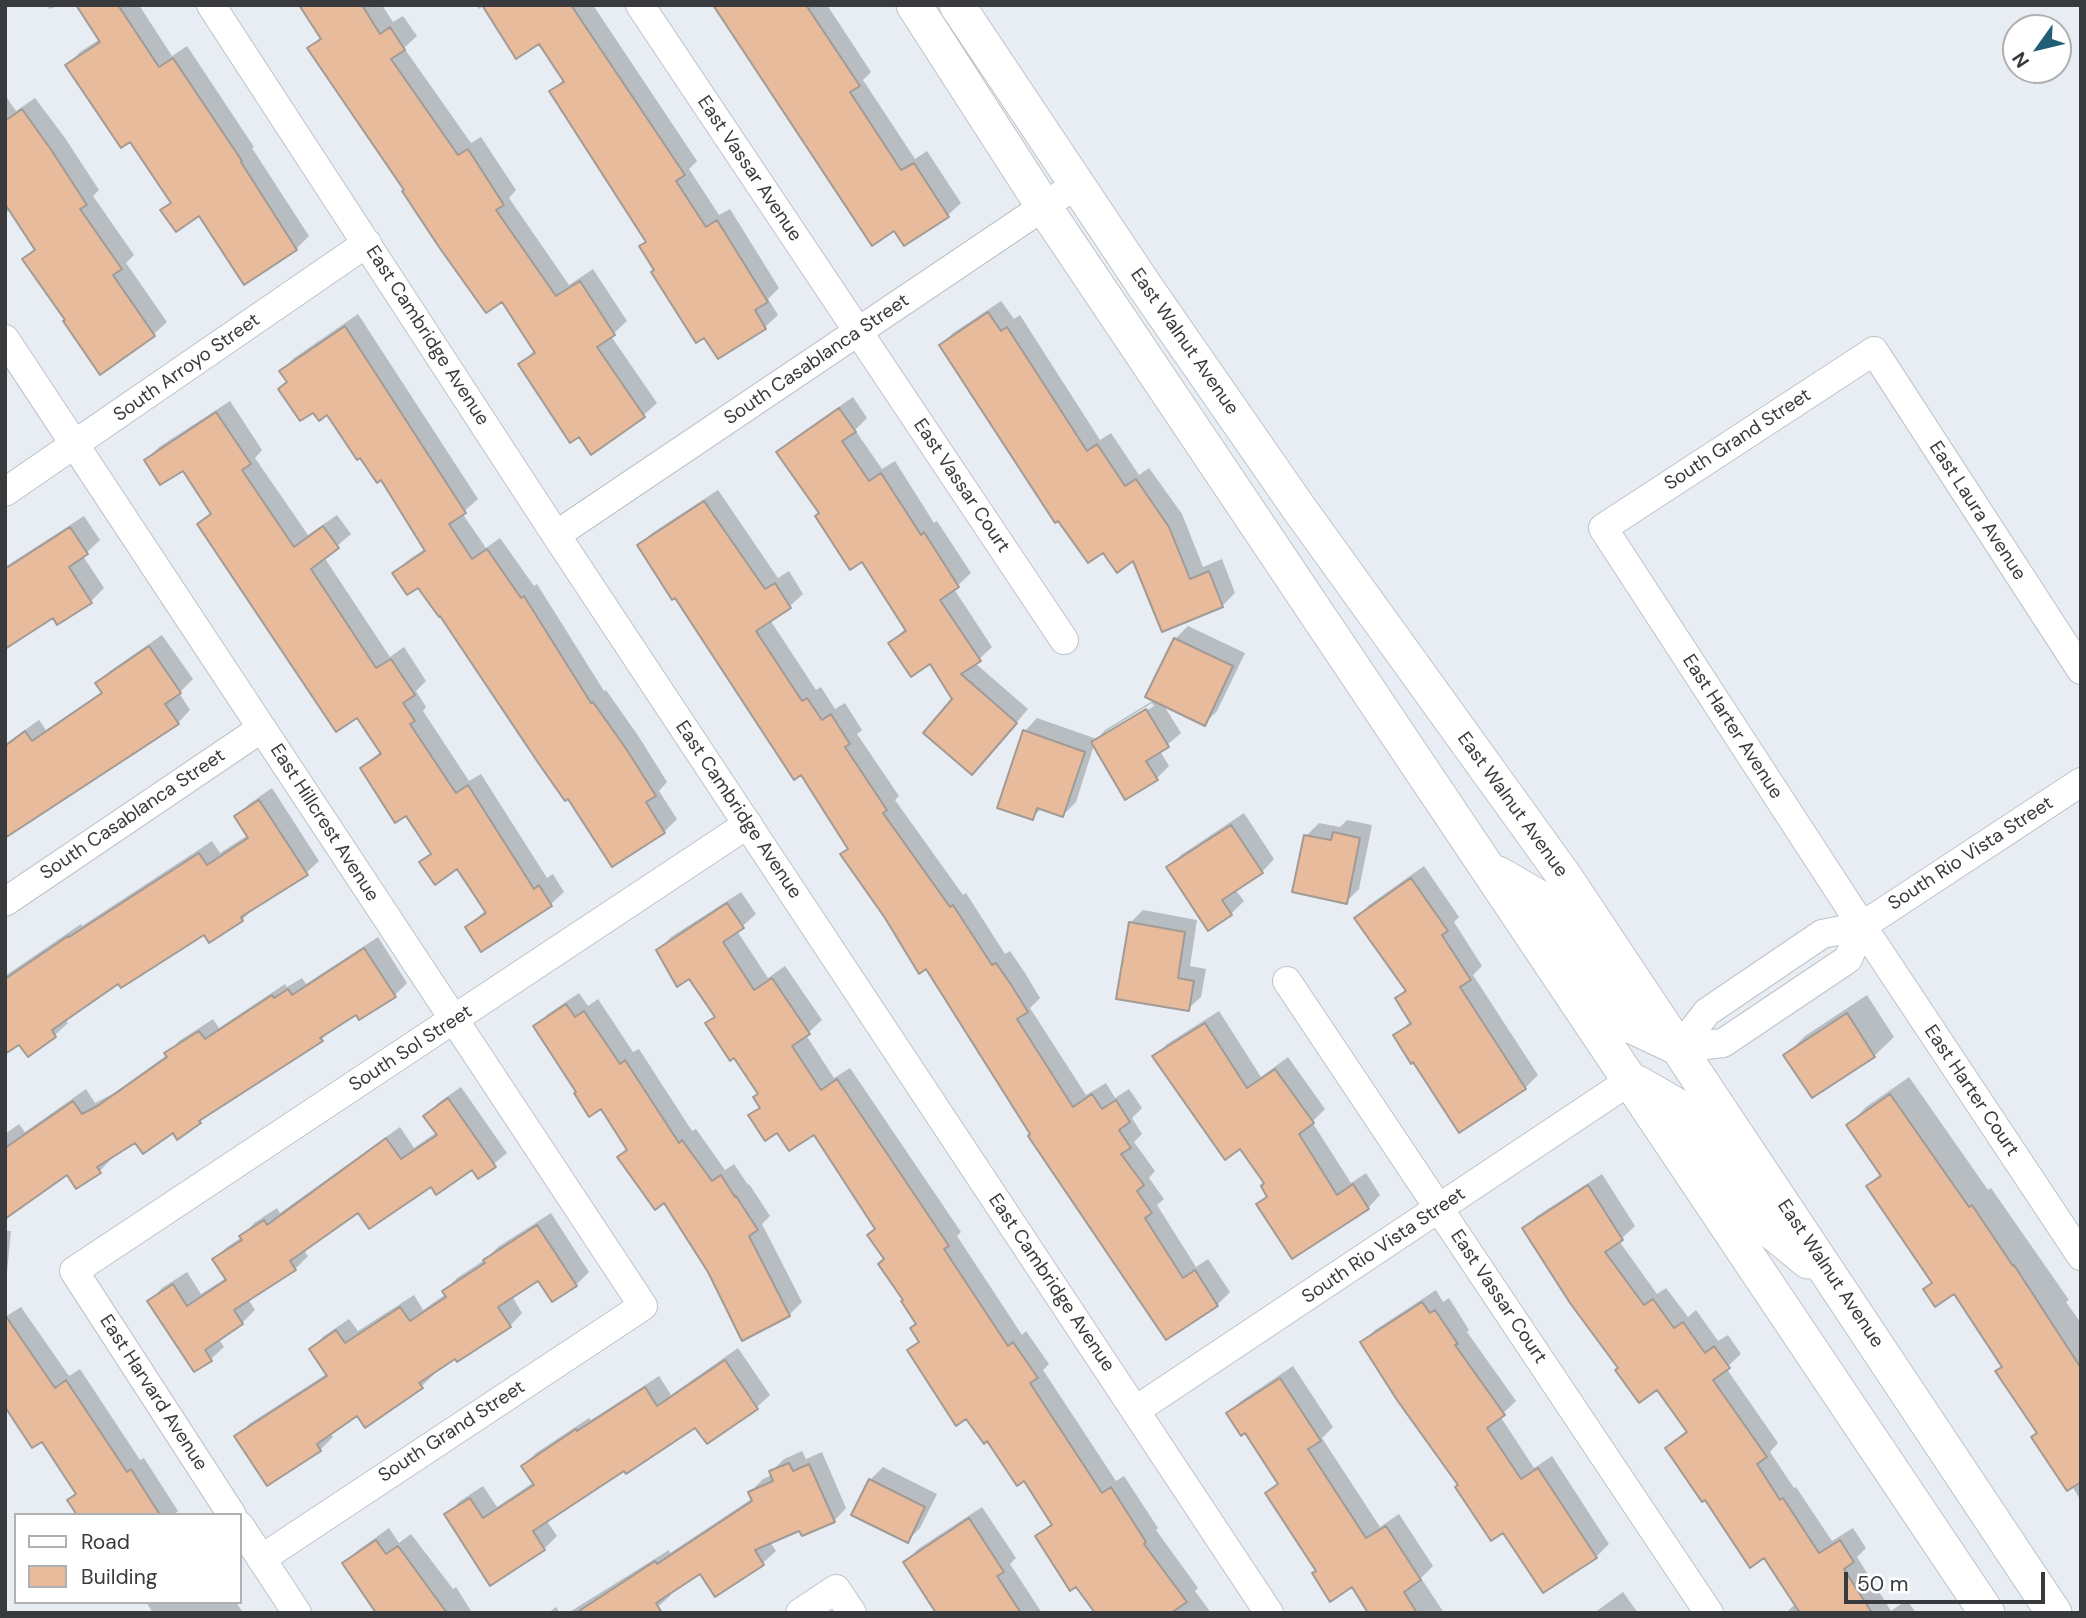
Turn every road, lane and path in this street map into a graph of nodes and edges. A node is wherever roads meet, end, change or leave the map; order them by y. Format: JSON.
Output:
{"nodes":[{"id":1,"x":211,"y":5,"type":"edge"},
{"id":2,"x":640,"y":5,"type":"edge"},
{"id":3,"x":914,"y":5,"type":"edge"},
{"id":4,"x":957,"y":5,"type":"edge"},
{"id":5,"x":1077,"y":184,"type":"junction"},
{"id":6,"x":1044,"y":207,"type":"junction"},
{"id":7,"x":367,"y":243,"type":"junction"},
{"id":8,"x":858,"y":332,"type":"junction"},
{"id":9,"x":5,"y":339,"type":"edge"},
{"id":10,"x":1874,"y":351,"type":"joint"},
{"id":11,"x":76,"y":445,"type":"junction"},
{"id":12,"x":5,"y":492,"type":"edge"},
{"id":13,"x":1603,"y":528,"type":"joint"},
{"id":14,"x":556,"y":535,"type":"junction"},
{"id":15,"x":1322,"y":541,"type":"junction"},
{"id":16,"x":1288,"y":570,"type":"junction"},
{"id":17,"x":1064,"y":640,"type":"dead end"},
{"id":18,"x":2081,"y":670,"type":"edge"},
{"id":19,"x":262,"y":728,"type":"junction"},
{"id":20,"x":2081,"y":782,"type":"edge"},
{"id":21,"x":748,"y":824,"type":"junction"},
{"id":22,"x":1488,"y":867,"type":"junction"},
{"id":23,"x":5,"y":902,"type":"edge"},
{"id":24,"x":1861,"y":926,"type":"junction"},
{"id":25,"x":1287,"y":981,"type":"dead end"},
{"id":26,"x":455,"y":1020,"type":"junction"},
{"id":27,"x":1679,"y":1048,"type":"junction"},
{"id":28,"x":1631,"y":1080,"type":"junction"},
{"id":29,"x":1438,"y":1210,"type":"junction"},
{"id":30,"x":2081,"y":1256,"type":"edge"},
{"id":31,"x":74,"y":1271,"type":"joint"},
{"id":32,"x":1839,"y":1287,"type":"junction"},
{"id":33,"x":643,"y":1306,"type":"joint"},
{"id":34,"x":1136,"y":1410,"type":"junction"},
{"id":35,"x":231,"y":1513,"type":"edge"},
{"id":36,"x":242,"y":1529,"type":"edge"},
{"id":37,"x":261,"y":1559,"type":"junction"},
{"id":38,"x":296,"y":1613,"type":"edge"},
{"id":39,"x":800,"y":1613,"type":"edge"},
{"id":40,"x":852,"y":1613,"type":"edge"},
{"id":41,"x":1269,"y":1613,"type":"edge"},
{"id":42,"x":1709,"y":1613,"type":"edge"},
{"id":43,"x":1987,"y":1613,"type":"edge"},
{"id":44,"x":2054,"y":1613,"type":"edge"}],
"edges":[{"from":1,"to":7,"type":"street","name":"East Cambridge Avenue"},
{"from":2,"to":8,"type":"street","name":"East Vassar Avenue"},
{"from":3,"to":6,"type":"main road","name":"East Walnut Avenue"},
{"from":4,"to":5,"type":"main road","name":"East Walnut Avenue"},
{"from":5,"to":6,"type":"street","name":"South Casablanca Street"},
{"from":5,"to":15,"type":"main road","name":"East Walnut Avenue"},
{"from":6,"to":8,"type":"street","name":"South Casablanca Street"},
{"from":6,"to":16,"type":"main road","name":"East Walnut Avenue"},
{"from":7,"to":11,"type":"street","name":"South Arroyo Street"},
{"from":7,"to":14,"type":"street","name":"East Cambridge Avenue"},
{"from":8,"to":14,"type":"street","name":"South Casablanca Street"},
{"from":8,"to":17,"type":"street","name":"East Vassar Court"},
{"from":9,"to":11,"type":"street","name":"East Hillcrest Avenue"},
{"from":10,"to":13,"type":"street","name":"South Grand Street"},
{"from":10,"to":18,"type":"street","name":"East Laura Avenue"},
{"from":11,"to":12,"type":"street","name":"South Arroyo Street"},
{"from":11,"to":19,"type":"street","name":"East Hillcrest Avenue"},
{"from":13,"to":24,"type":"street","name":"East Harter Avenue"},
{"from":14,"to":21,"type":"street","name":"East Cambridge Avenue"},
{"from":15,"to":16,"type":"main road"},
{"from":15,"to":27,"type":"main road","name":"East Walnut Avenue"},
{"from":16,"to":22,"type":"main road","name":"East Walnut Avenue"},
{"from":19,"to":23,"type":"street","name":"South Casablanca Street"},
{"from":19,"to":26,"type":"street","name":"East Hillcrest Avenue"},
{"from":20,"to":24,"type":"street","name":"South Rio Vista Street"},
{"from":21,"to":26,"type":"street","name":"South Sol Street"},
{"from":21,"to":34,"type":"street","name":"East Cambridge Avenue"},
{"from":22,"to":27,"type":"main road"},
{"from":22,"to":28,"type":"main road","name":"East Walnut Avenue"},
{"from":24,"to":27,"type":"street"},
{"from":24,"to":30,"type":"street","name":"East Harter Court"},
{"from":25,"to":29,"type":"street","name":"East Vassar Court"},
{"from":26,"to":31,"type":"street","name":"South Sol Street"},
{"from":26,"to":33,"type":"street","name":"East Hillcrest Avenue"},
{"from":27,"to":32,"type":"main road","name":"East Walnut Avenue"},
{"from":28,"to":29,"type":"street","name":"South Rio Vista Street"},
{"from":28,"to":32,"type":"main road"},
{"from":28,"to":43,"type":"main road","name":"East Walnut Avenue"},
{"from":29,"to":34,"type":"street","name":"South Rio Vista Street"},
{"from":29,"to":42,"type":"street","name":"East Vassar Court"},
{"from":31,"to":35,"type":"street","name":"East Harvard Avenue"},
{"from":32,"to":44,"type":"main road","name":"East Walnut Avenue"},
{"from":33,"to":37,"type":"street","name":"South Grand Street"},
{"from":34,"to":41,"type":"street","name":"East Cambridge Avenue"},
{"from":36,"to":37,"type":"street"},
{"from":37,"to":38,"type":"street"},
{"from":39,"to":40,"type":"street"}]}
